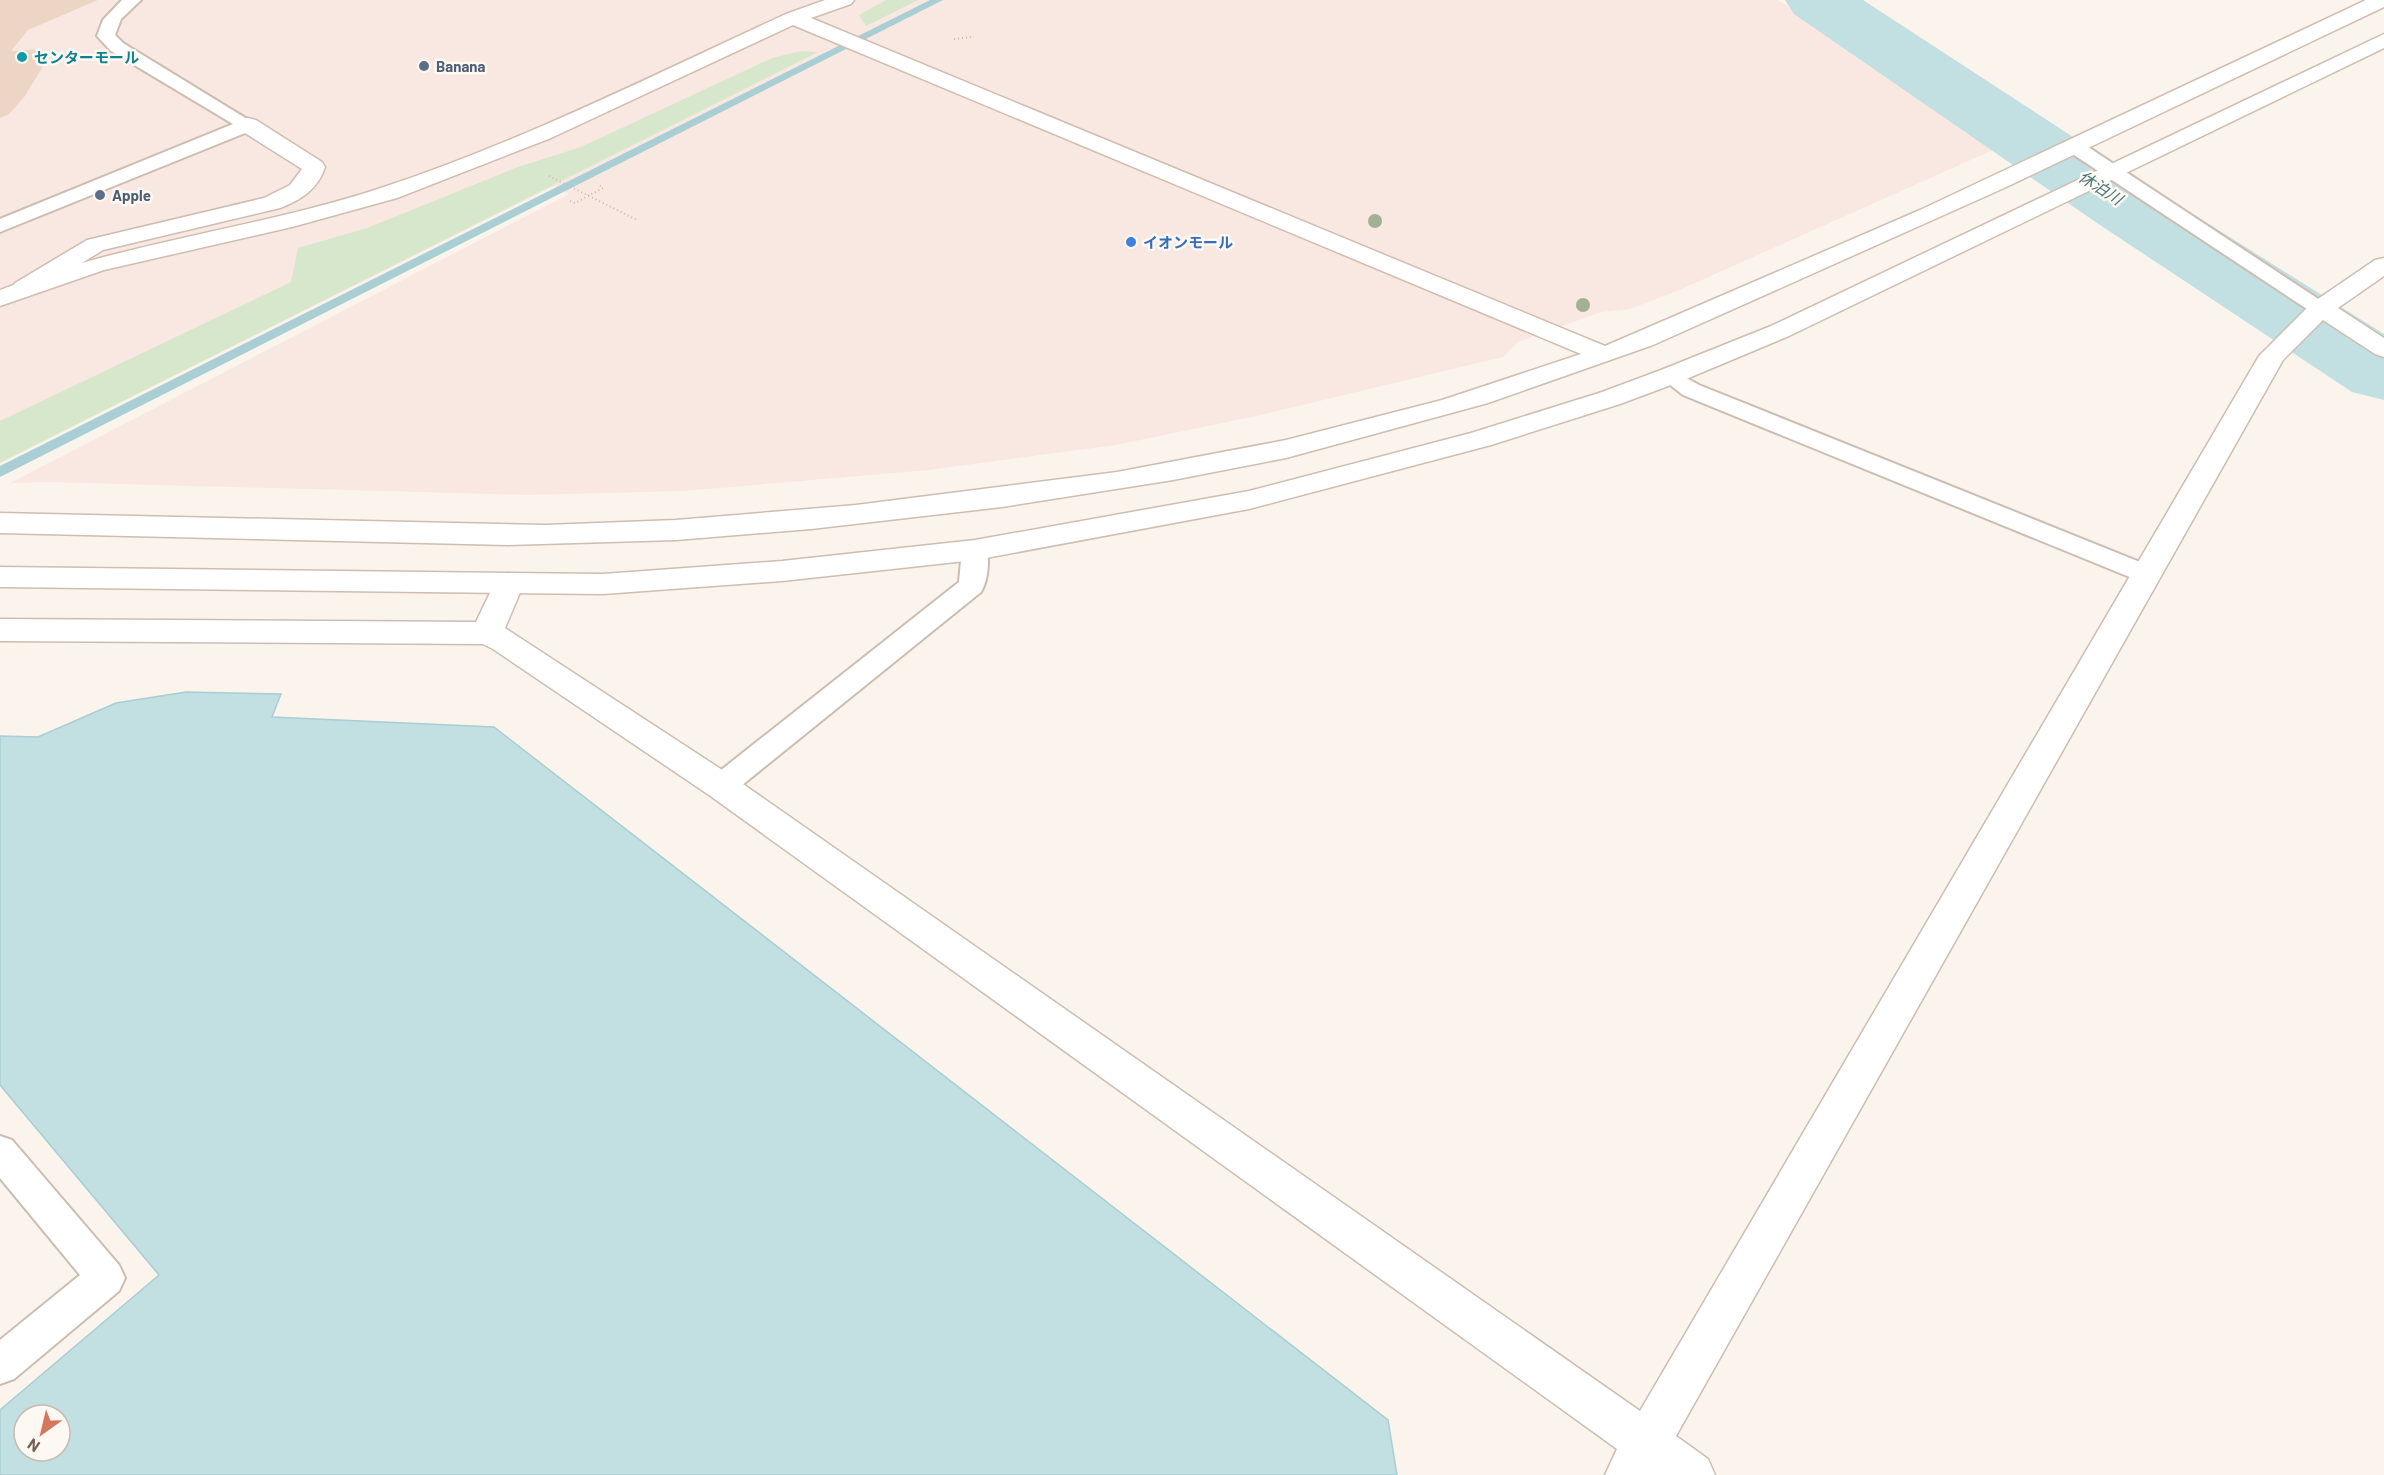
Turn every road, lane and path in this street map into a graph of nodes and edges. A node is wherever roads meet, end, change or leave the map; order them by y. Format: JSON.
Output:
{"nodes":[{"id":1,"x":134,"y":0,"type":"edge"},
{"id":2,"x":816,"y":0,"type":"edge"},
{"id":3,"x":844,"y":0,"type":"edge"},
{"id":4,"x":2382,"y":0,"type":"edge"},
{"id":5,"x":793,"y":18,"type":"junction"},
{"id":6,"x":2384,"y":40,"type":"edge"},
{"id":7,"x":248,"y":126,"type":"junction"},
{"id":8,"x":2074,"y":148,"type":"junction"},
{"id":9,"x":2110,"y":173,"type":"junction"},
{"id":10,"x":547,"y":174,"type":"dead end"},
{"id":11,"x":599,"y":185,"type":"dead end"},
{"id":12,"x":591,"y":196,"type":"junction"},
{"id":13,"x":570,"y":201,"type":"dead end"},
{"id":14,"x":637,"y":220,"type":"dead end"},
{"id":15,"x":0,"y":226,"type":"edge"},
{"id":16,"x":2384,"y":265,"type":"edge"},
{"id":17,"x":24,"y":288,"type":"junction"},
{"id":18,"x":0,"y":299,"type":"edge"},
{"id":19,"x":2308,"y":321,"type":"junction"},
{"id":20,"x":2384,"y":349,"type":"edge"},
{"id":21,"x":1605,"y":355,"type":"junction"},
{"id":22,"x":1670,"y":376,"type":"junction"},
{"id":23,"x":0,"y":523,"type":"edge"},
{"id":24,"x":975,"y":550,"type":"junction"},
{"id":25,"x":2146,"y":574,"type":"junction"},
{"id":26,"x":0,"y":577,"type":"edge"},
{"id":27,"x":509,"y":583,"type":"junction"},
{"id":28,"x":0,"y":630,"type":"edge"},
{"id":29,"x":487,"y":633,"type":"junction"},
{"id":30,"x":721,"y":786,"type":"junction"},
{"id":31,"x":0,"y":1152,"type":"edge"},
{"id":32,"x":0,"y":1365,"type":"edge"},
{"id":33,"x":1646,"y":1442,"type":"junction"},
{"id":34,"x":1628,"y":1475,"type":"edge"},
{"id":35,"x":1692,"y":1475,"type":"edge"}],
"edges":[{"from":1,"to":7,"type":"lane"},
{"from":2,"to":5,"type":"street"},
{"from":3,"to":5,"type":"street"},
{"from":4,"to":8,"type":"street"},
{"from":5,"to":17,"type":"street"},
{"from":5,"to":21,"type":"street"},
{"from":6,"to":9,"type":"street"},
{"from":7,"to":15,"type":"lane"},
{"from":7,"to":17,"type":"street"},
{"from":8,"to":9,"type":"lane"},
{"from":8,"to":21,"type":"street"},
{"from":9,"to":19,"type":"lane"},
{"from":9,"to":22,"type":"street"},
{"from":10,"to":12,"type":"path"},
{"from":11,"to":12,"type":"path"},
{"from":12,"to":13,"type":"path"},
{"from":12,"to":14,"type":"path"},
{"from":16,"to":19,"type":"street"},
{"from":17,"to":18,"type":"street"},
{"from":19,"to":20,"type":"street"},
{"from":19,"to":25,"type":"street"},
{"from":21,"to":23,"type":"street"},
{"from":22,"to":24,"type":"street"},
{"from":22,"to":25,"type":"lane"},
{"from":24,"to":27,"type":"street"},
{"from":24,"to":30,"type":"lane"},
{"from":25,"to":33,"type":"street"},
{"from":26,"to":27,"type":"street"},
{"from":27,"to":29,"type":"street"},
{"from":28,"to":29,"type":"street"},
{"from":29,"to":30,"type":"street"},
{"from":30,"to":33,"type":"street"},
{"from":31,"to":32,"type":"lane"},
{"from":33,"to":34,"type":"street"},
{"from":33,"to":35,"type":"street"}]}
